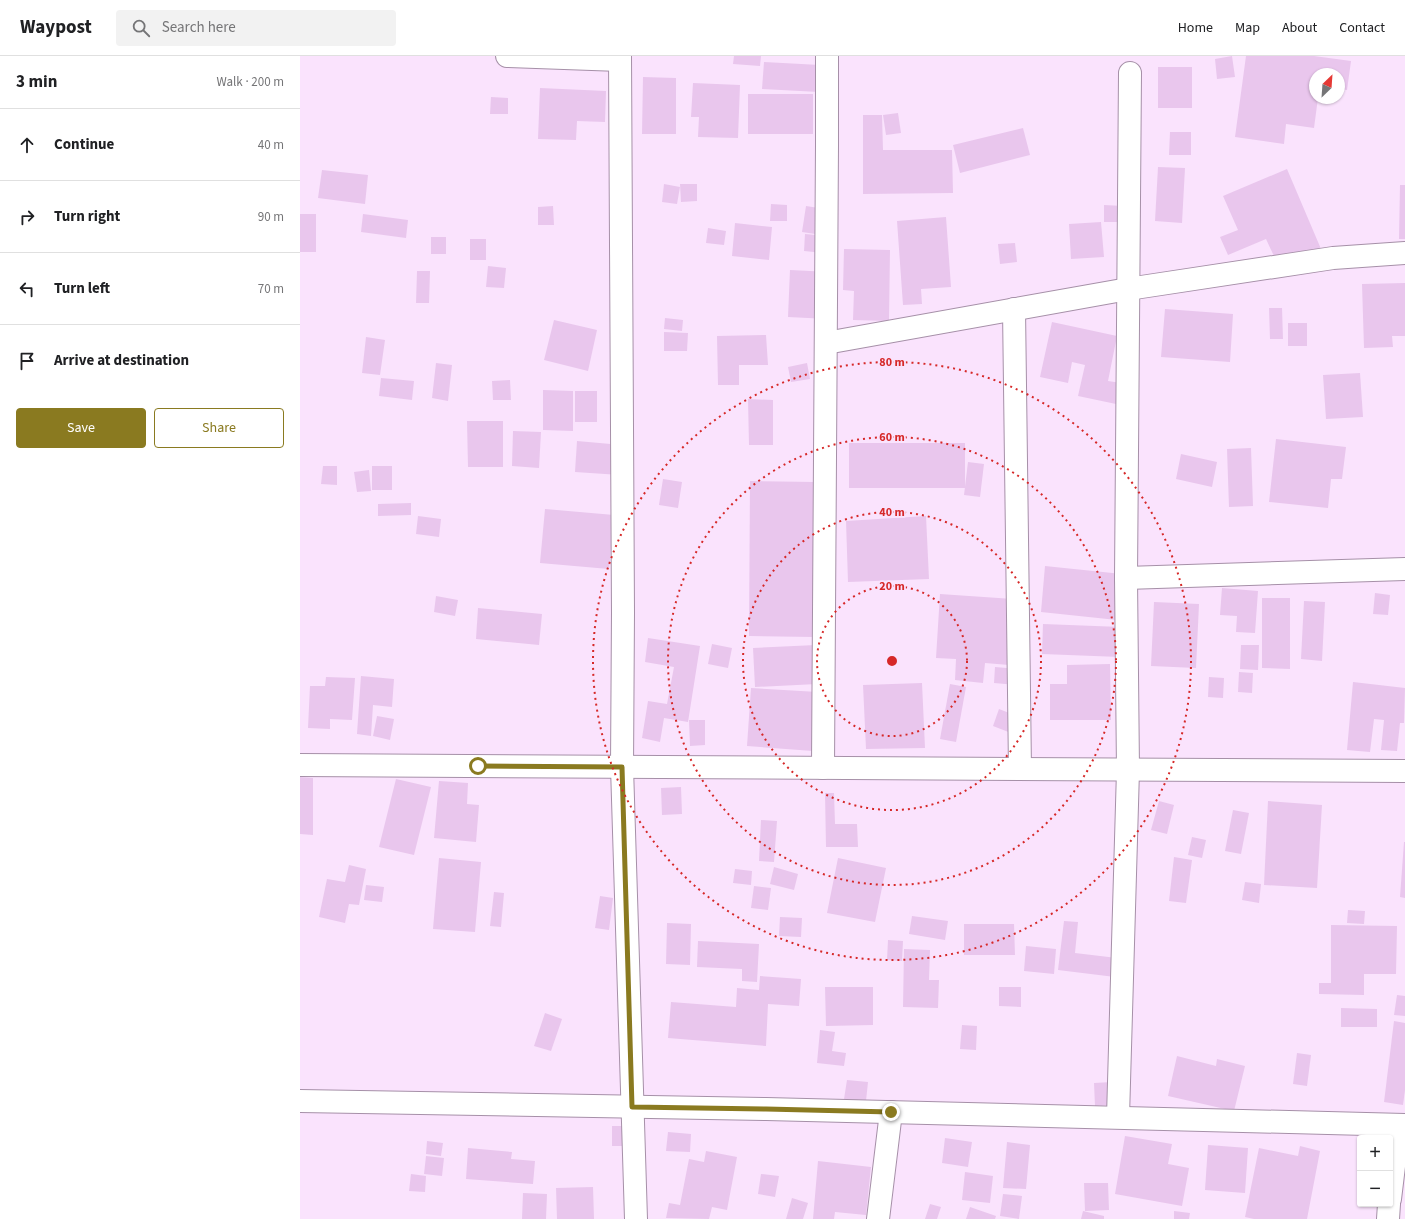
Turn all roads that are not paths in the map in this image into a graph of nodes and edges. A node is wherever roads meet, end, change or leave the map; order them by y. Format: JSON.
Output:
{"nodes":[{"id":1,"x":507,"y":56,"type":"edge"},
{"id":2,"x":826,"y":56,"type":"edge"},
{"id":3,"x":620,"y":58,"type":"edge"},
{"id":4,"x":1130,"y":73,"type":"dead end"},
{"id":5,"x":1405,"y":253,"type":"edge"},
{"id":6,"x":1128,"y":289,"type":"junction"},
{"id":7,"x":1014,"y":309,"type":"junction"},
{"id":8,"x":826,"y":343,"type":"junction"},
{"id":9,"x":1405,"y":568,"type":"edge"},
{"id":10,"x":1126,"y":578,"type":"junction"},
{"id":11,"x":300,"y":765,"type":"edge"},
{"id":12,"x":622,"y":767,"type":"junction"},
{"id":13,"x":823,"y":768,"type":"junction"},
{"id":14,"x":1020,"y":769,"type":"junction"},
{"id":15,"x":1128,"y":770,"type":"junction"},
{"id":16,"x":1405,"y":771,"type":"edge"},
{"id":17,"x":300,"y":1101,"type":"edge"},
{"id":18,"x":632,"y":1107,"type":"junction"},
{"id":19,"x":891,"y":1112,"type":"junction"},
{"id":20,"x":1118,"y":1117,"type":"junction"},
{"id":21,"x":1402,"y":1125,"type":"edge"},
{"id":22,"x":1393,"y":1181,"type":"edge"},
{"id":23,"x":1390,"y":1207,"type":"edge"},
{"id":24,"x":636,"y":1219,"type":"edge"},
{"id":25,"x":878,"y":1219,"type":"edge"},
{"id":26,"x":1388,"y":1219,"type":"edge"}],
"edges":[{"from":1,"to":3,"type":"street"},
{"from":2,"to":8,"type":"street"},
{"from":3,"to":12,"type":"street"},
{"from":4,"to":6,"type":"street"},
{"from":5,"to":6,"type":"street"},
{"from":6,"to":7,"type":"street"},
{"from":6,"to":10,"type":"street"},
{"from":7,"to":8,"type":"street"},
{"from":7,"to":14,"type":"street"},
{"from":8,"to":13,"type":"street"},
{"from":9,"to":10,"type":"street"},
{"from":10,"to":15,"type":"street"},
{"from":11,"to":12,"type":"street"},
{"from":12,"to":13,"type":"street"},
{"from":12,"to":18,"type":"street"},
{"from":13,"to":14,"type":"street"},
{"from":14,"to":15,"type":"street"},
{"from":15,"to":16,"type":"street"},
{"from":15,"to":20,"type":"street"},
{"from":17,"to":18,"type":"street"},
{"from":18,"to":19,"type":"street"},
{"from":18,"to":24,"type":"street"},
{"from":19,"to":20,"type":"street"},
{"from":19,"to":25,"type":"street"},
{"from":20,"to":21,"type":"street"},
{"from":21,"to":22,"type":"street"},
{"from":23,"to":26,"type":"street"}]}
